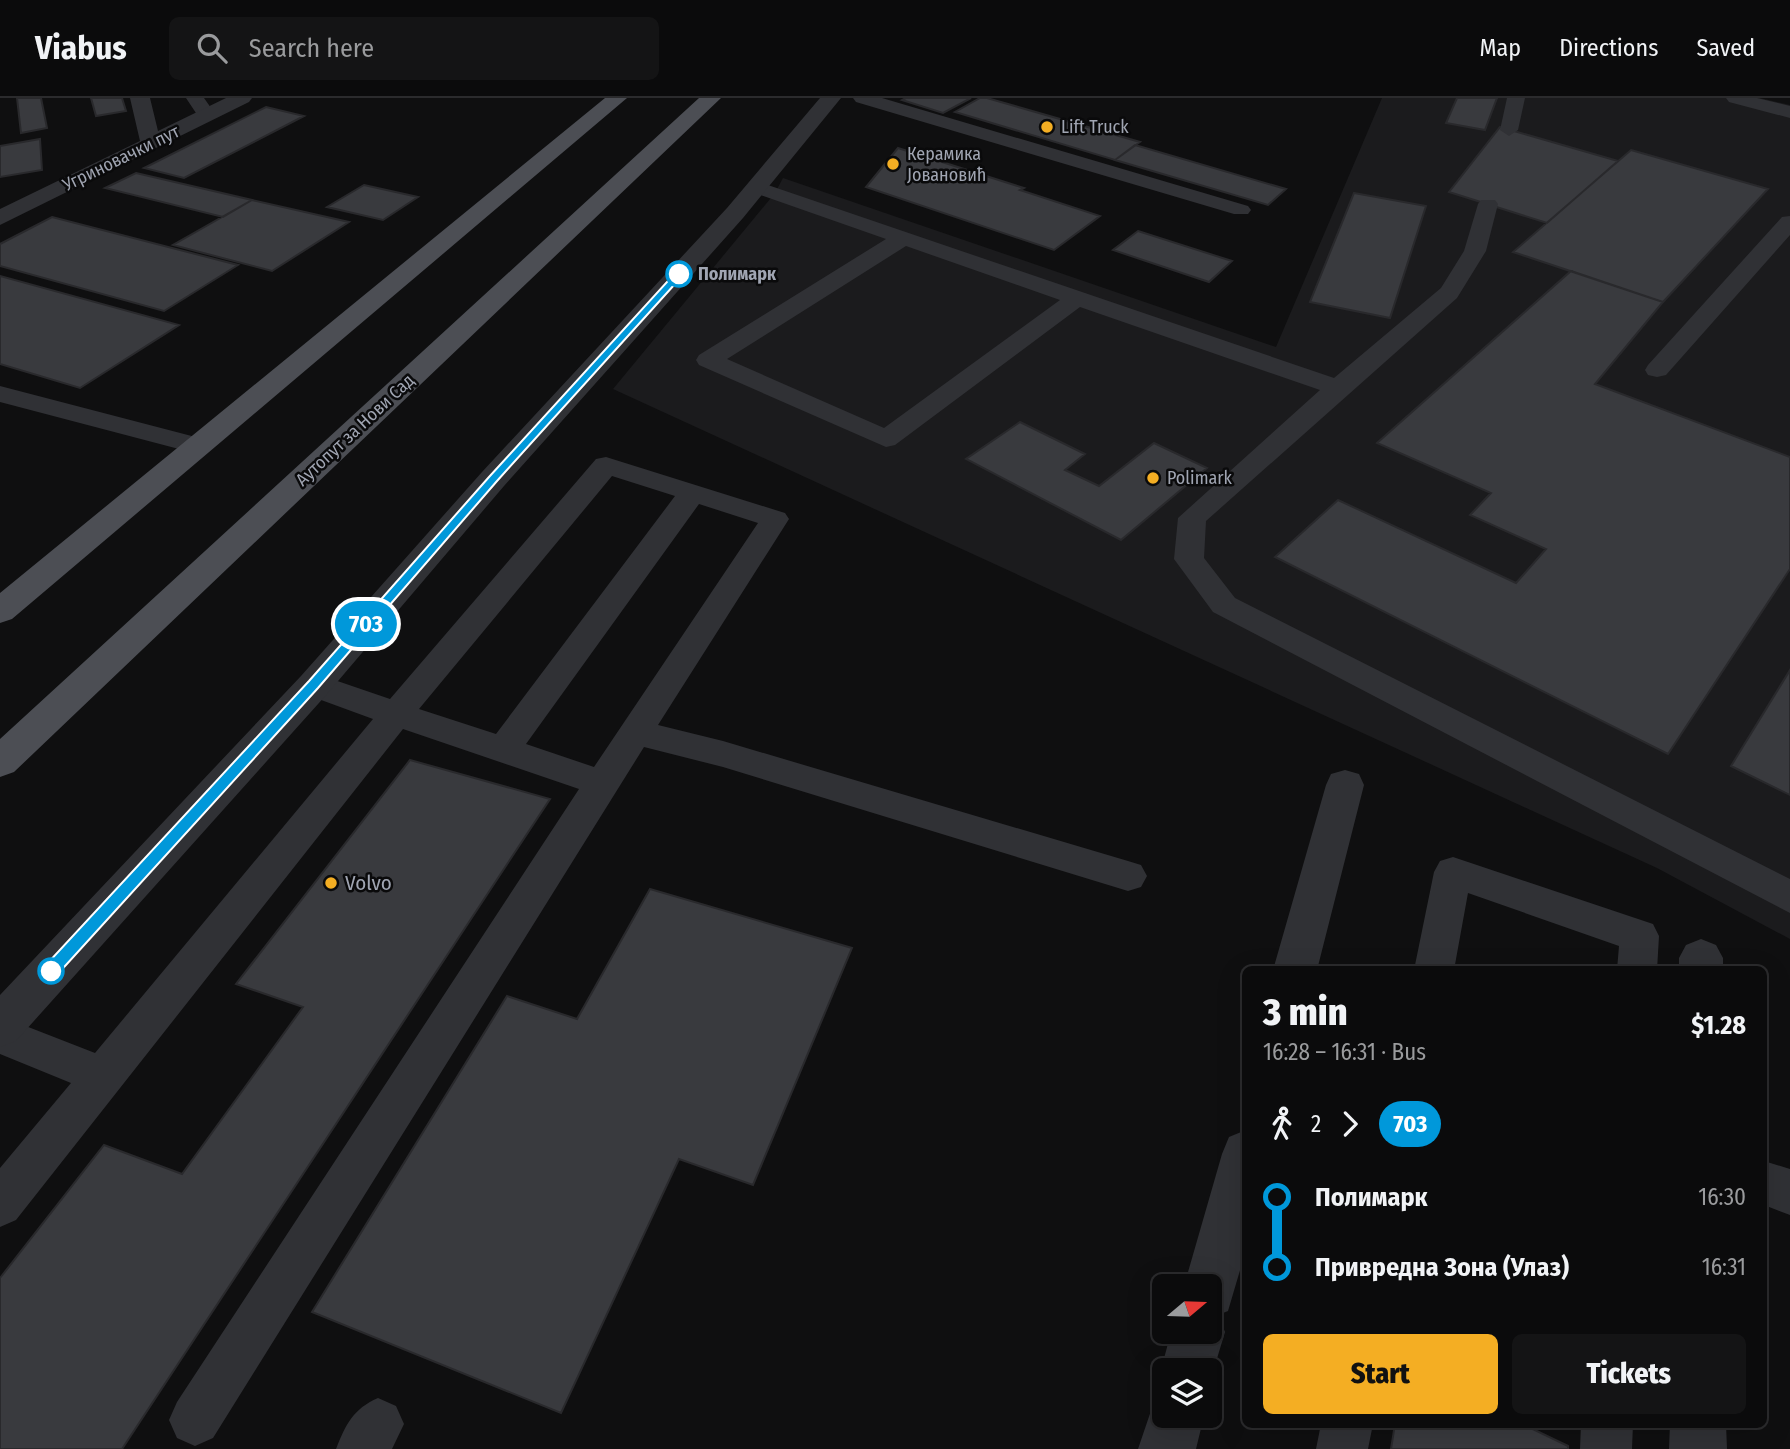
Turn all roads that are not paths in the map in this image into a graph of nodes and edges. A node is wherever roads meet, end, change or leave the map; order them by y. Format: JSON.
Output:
{"nodes":[{"id":1,"x":140,"y":98,"type":"edge"},
{"id":2,"x":242,"y":98,"type":"edge"},
{"id":3,"x":617,"y":98,"type":"edge"},
{"id":4,"x":711,"y":98,"type":"edge"},
{"id":5,"x":831,"y":98,"type":"edge"},
{"id":6,"x":862,"y":98,"type":"edge"},
{"id":7,"x":1517,"y":98,"type":"edge"},
{"id":8,"x":1735,"y":98,"type":"edge"},
{"id":9,"x":201,"y":107,"type":"edge"},
{"id":10,"x":1790,"y":112,"type":"edge"},
{"id":11,"x":1508,"y":130,"type":"dead end"},
{"id":12,"x":151,"y":144,"type":"junction"},
{"id":13,"x":756,"y":187,"type":"junction"},
{"id":14,"x":1488,"y":204,"type":"dead end"},
{"id":15,"x":1241,"y":210,"type":"dead end"},
{"id":16,"x":0,"y":218,"type":"edge"},
{"id":17,"x":1790,"y":222,"type":"edge"},
{"id":18,"x":905,"y":237,"type":"junction"},
{"id":19,"x":1077,"y":297,"type":"junction"},
{"id":20,"x":1657,"y":370,"type":"dead end"},
{"id":21,"x":1338,"y":388,"type":"junction"},
{"id":22,"x":0,"y":394,"type":"edge"},
{"id":23,"x":198,"y":446,"type":"junction"},
{"id":24,"x":693,"y":492,"type":"junction"},
{"id":25,"x":0,"y":611,"type":"edge"},
{"id":26,"x":314,"y":684,"type":"junction"},
{"id":27,"x":396,"y":714,"type":"junction"},
{"id":28,"x":636,"y":732,"type":"junction"},
{"id":29,"x":503,"y":751,"type":"junction"},
{"id":30,"x":0,"y":762,"type":"edge"},
{"id":31,"x":602,"y":783,"type":"junction"},
{"id":32,"x":1345,"y":785,"type":"dead end"},
{"id":33,"x":1128,"y":876,"type":"dead end"},
{"id":34,"x":1790,"y":897,"type":"edge"},
{"id":35,"x":1297,"y":966,"type":"edge"},
{"id":36,"x":1435,"y":966,"type":"edge"},
{"id":37,"x":1637,"y":966,"type":"edge"},
{"id":38,"x":0,"y":1026,"type":"edge"},
{"id":39,"x":0,"y":1035,"type":"edge"},
{"id":40,"x":102,"y":1076,"type":"junction"},
{"id":41,"x":1242,"y":1169,"type":"edge"},
{"id":42,"x":1767,"y":1183,"type":"edge"},
{"id":43,"x":1790,"y":1192,"type":"edge"},
{"id":44,"x":0,"y":1204,"type":"edge"},
{"id":45,"x":1214,"y":1274,"type":"edge"},
{"id":46,"x":195,"y":1420,"type":"dead end"},
{"id":47,"x":1173,"y":1428,"type":"edge"},
{"id":48,"x":1346,"y":1428,"type":"edge"},
{"id":49,"x":1607,"y":1428,"type":"edge"},
{"id":50,"x":1698,"y":1428,"type":"edge"},
{"id":51,"x":1167,"y":1449,"type":"edge"},
{"id":52,"x":1342,"y":1449,"type":"edge"},
{"id":53,"x":1606,"y":1449,"type":"edge"},
{"id":54,"x":1698,"y":1449,"type":"edge"}],
"edges":[{"from":1,"to":12,"type":"street"},
{"from":2,"to":9,"type":"street","name":"Угриновачки пут"},
{"from":3,"to":23,"type":"main road"},
{"from":4,"to":30,"type":"main road","name":"Аутопут за Нови Сад"},
{"from":5,"to":13,"type":"street"},
{"from":6,"to":15,"type":"lane"},
{"from":7,"to":11,"type":"lane"},
{"from":8,"to":10,"type":"lane"},
{"from":9,"to":12,"type":"street","name":"Угриновачки пут"},
{"from":12,"to":16,"type":"street","name":"Угриновачки пут"},
{"from":13,"to":18,"type":"lane"},
{"from":13,"to":26,"type":"street"},
{"from":14,"to":21,"type":"lane"},
{"from":17,"to":20,"type":"lane"},
{"from":18,"to":19,"type":"lane"},
{"from":18,"to":19,"type":"lane"},
{"from":19,"to":21,"type":"lane"},
{"from":21,"to":34,"type":"lane"},
{"from":22,"to":23,"type":"lane"},
{"from":23,"to":25,"type":"main road"},
{"from":24,"to":27,"type":"lane"},
{"from":24,"to":28,"type":"lane"},
{"from":24,"to":29,"type":"lane"},
{"from":26,"to":27,"type":"lane"},
{"from":26,"to":38,"type":"street"},
{"from":27,"to":29,"type":"lane"},
{"from":27,"to":40,"type":"lane"},
{"from":28,"to":31,"type":"lane"},
{"from":28,"to":33,"type":"lane"},
{"from":29,"to":31,"type":"lane"},
{"from":31,"to":46,"type":"lane"},
{"from":32,"to":35,"type":"street"},
{"from":36,"to":37,"type":"lane"},
{"from":39,"to":40,"type":"lane"},
{"from":40,"to":44,"type":"lane"},
{"from":41,"to":45,"type":"street"},
{"from":42,"to":43,"type":"lane"},
{"from":47,"to":51,"type":"street"},
{"from":48,"to":52,"type":"lane"},
{"from":49,"to":53,"type":"lane"},
{"from":50,"to":54,"type":"street"}]}
